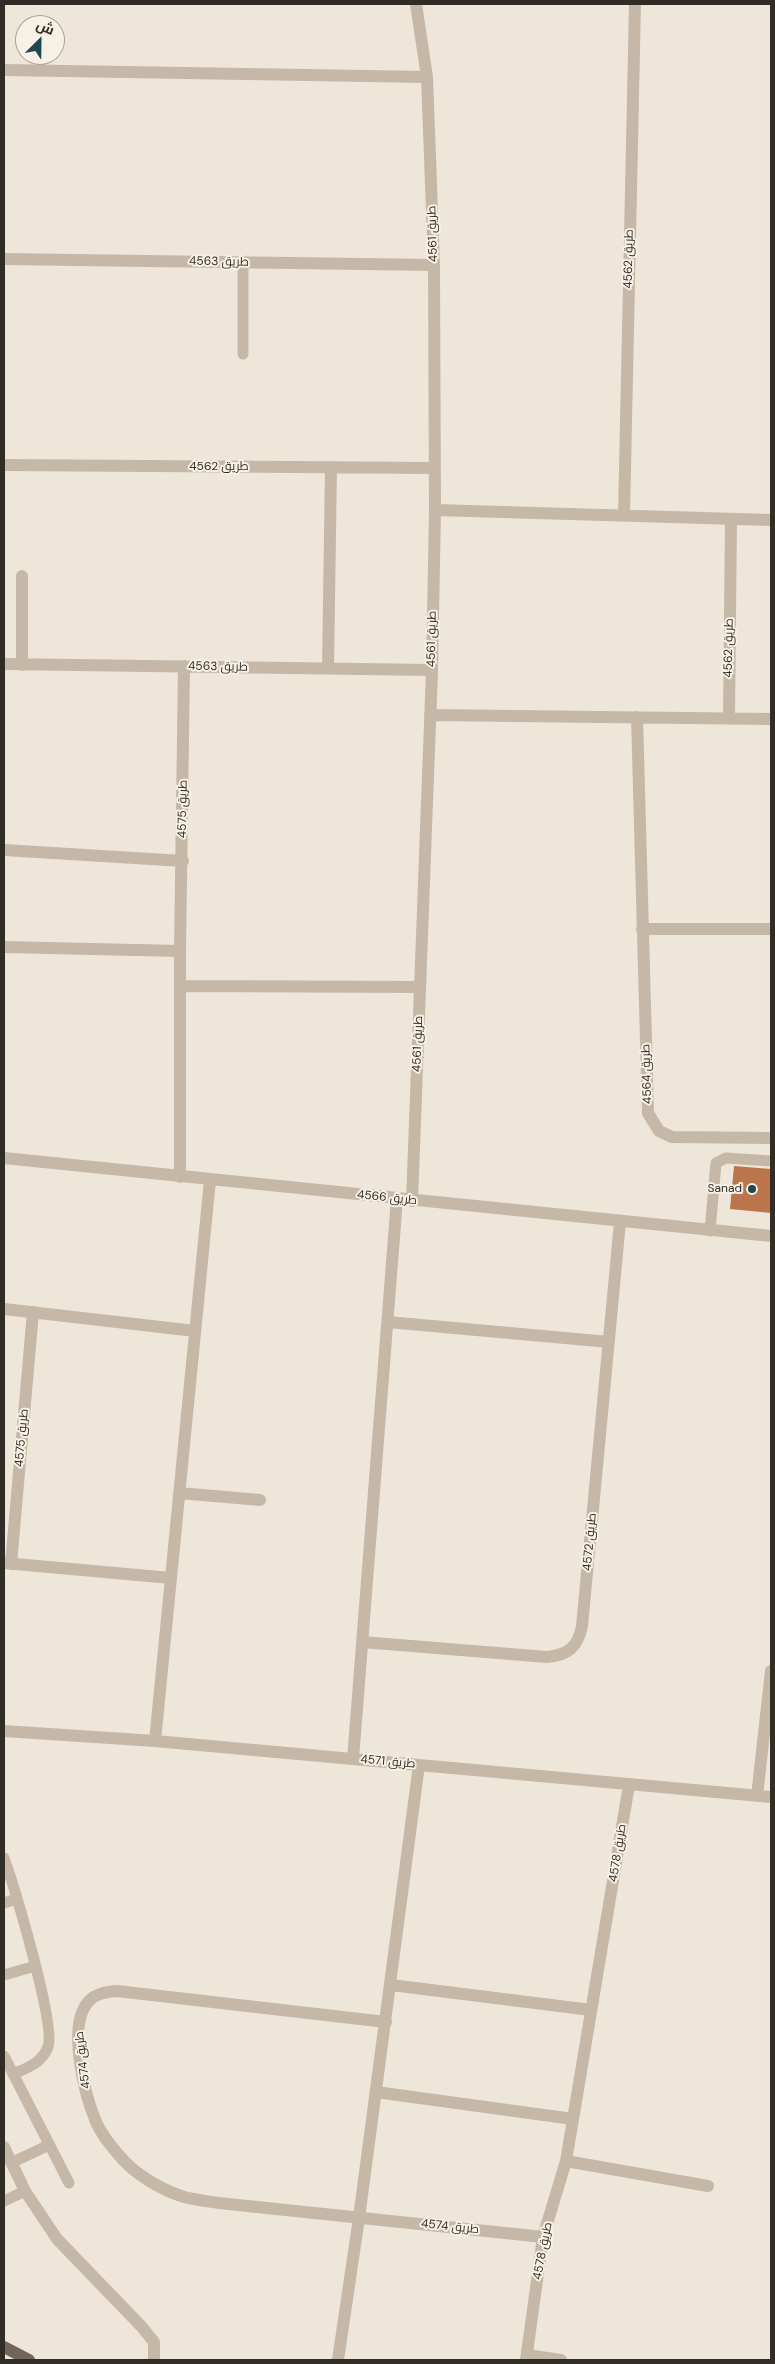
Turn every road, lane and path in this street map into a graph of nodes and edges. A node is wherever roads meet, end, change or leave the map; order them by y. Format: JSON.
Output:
{"nodes":[{"id":1,"x":416,"y":4,"type":"edge"},
{"id":2,"x":635,"y":4,"type":"edge"},
{"id":3,"x":4,"y":70,"type":"edge"},
{"id":4,"x":427,"y":77,"type":"junction"},
{"id":5,"x":4,"y":259,"type":"edge"},
{"id":6,"x":244,"y":262,"type":"junction"},
{"id":7,"x":434,"y":265,"type":"junction"},
{"id":8,"x":243,"y":354,"type":"dead end"},
{"id":9,"x":4,"y":465,"type":"edge"},
{"id":10,"x":331,"y":467,"type":"junction"},
{"id":11,"x":435,"y":468,"type":"junction"},
{"id":12,"x":435,"y":510,"type":"junction"},
{"id":13,"x":624,"y":515,"type":"junction"},
{"id":14,"x":731,"y":519,"type":"junction"},
{"id":15,"x":771,"y":520,"type":"edge"},
{"id":16,"x":22,"y":576,"type":"dead end"},
{"id":17,"x":4,"y":664,"type":"edge"},
{"id":18,"x":22,"y":665,"type":"junction"},
{"id":19,"x":184,"y":666,"type":"junction"},
{"id":20,"x":328,"y":668,"type":"junction"},
{"id":21,"x":432,"y":670,"type":"junction"},
{"id":22,"x":430,"y":715,"type":"junction"},
{"id":23,"x":636,"y":717,"type":"junction"},
{"id":24,"x":729,"y":718,"type":"junction"},
{"id":25,"x":771,"y":718,"type":"edge"},
{"id":26,"x":4,"y":850,"type":"edge"},
{"id":27,"x":183,"y":861,"type":"junction"},
{"id":28,"x":642,"y":929,"type":"junction"},
{"id":29,"x":771,"y":929,"type":"edge"},
{"id":30,"x":4,"y":947,"type":"edge"},
{"id":31,"x":180,"y":951,"type":"junction"},
{"id":32,"x":180,"y":986,"type":"junction"},
{"id":33,"x":420,"y":987,"type":"junction"},
{"id":34,"x":771,"y":1138,"type":"edge"},
{"id":35,"x":4,"y":1158,"type":"edge"},
{"id":36,"x":771,"y":1160,"type":"edge"},
{"id":37,"x":180,"y":1177,"type":"junction"},
{"id":38,"x":210,"y":1180,"type":"junction"},
{"id":39,"x":397,"y":1199,"type":"junction"},
{"id":40,"x":412,"y":1201,"type":"junction"},
{"id":41,"x":620,"y":1222,"type":"junction"},
{"id":42,"x":710,"y":1231,"type":"junction"},
{"id":43,"x":771,"y":1236,"type":"edge"},
{"id":44,"x":4,"y":1309,"type":"edge"},
{"id":45,"x":33,"y":1312,"type":"junction"},
{"id":46,"x":388,"y":1322,"type":"junction"},
{"id":47,"x":195,"y":1331,"type":"junction"},
{"id":48,"x":609,"y":1342,"type":"junction"},
{"id":49,"x":179,"y":1493,"type":"junction"},
{"id":50,"x":260,"y":1500,"type":"dead end"},
{"id":51,"x":7,"y":1564,"type":"edge"},
{"id":52,"x":171,"y":1578,"type":"junction"},
{"id":53,"x":362,"y":1642,"type":"junction"},
{"id":54,"x":771,"y":1671,"type":"edge"},
{"id":55,"x":4,"y":1731,"type":"edge"},
{"id":56,"x":155,"y":1741,"type":"junction"},
{"id":57,"x":353,"y":1759,"type":"junction"},
{"id":58,"x":419,"y":1765,"type":"junction"},
{"id":59,"x":629,"y":1785,"type":"junction"},
{"id":60,"x":757,"y":1796,"type":"junction"},
{"id":61,"x":771,"y":1797,"type":"edge"},
{"id":62,"x":4,"y":1858,"type":"edge"},
{"id":63,"x":16,"y":1899,"type":"junction"},
{"id":64,"x":4,"y":1902,"type":"edge"},
{"id":65,"x":35,"y":1966,"type":"junction"},
{"id":66,"x":4,"y":1975,"type":"edge"},
{"id":67,"x":390,"y":1985,"type":"junction"},
{"id":68,"x":591,"y":2010,"type":"junction"},
{"id":69,"x":386,"y":2022,"type":"junction"},
{"id":70,"x":4,"y":2056,"type":"edge"},
{"id":71,"x":13,"y":2074,"type":"junction"},
{"id":72,"x":376,"y":2092,"type":"junction"},
{"id":73,"x":573,"y":2119,"type":"junction"},
{"id":74,"x":49,"y":2145,"type":"junction"},
{"id":75,"x":4,"y":2148,"type":"edge"},
{"id":76,"x":566,"y":2161,"type":"junction"},
{"id":77,"x":11,"y":2163,"type":"junction"},
{"id":78,"x":69,"y":2183,"type":"dead end"},
{"id":79,"x":708,"y":2186,"type":"dead end"},
{"id":80,"x":25,"y":2191,"type":"junction"},
{"id":81,"x":4,"y":2201,"type":"edge"},
{"id":82,"x":359,"y":2218,"type":"junction"},
{"id":83,"x":543,"y":2237,"type":"junction"},
{"id":84,"x":4,"y":2347,"type":"edge"},
{"id":85,"x":526,"y":2358,"type":"edge"},
{"id":86,"x":29,"y":2360,"type":"edge"},
{"id":87,"x":154,"y":2360,"type":"edge"},
{"id":88,"x":338,"y":2360,"type":"edge"},
{"id":89,"x":561,"y":2360,"type":"edge"}],
"edges":[{"from":1,"to":4,"type":"street","name":"طريق 4561"},
{"from":2,"to":13,"type":"street","name":"طريق 4562"},
{"from":3,"to":4,"type":"street"},
{"from":4,"to":7,"type":"street","name":"طريق 4561"},
{"from":5,"to":6,"type":"street","name":"طريق 4563"},
{"from":6,"to":7,"type":"street","name":"طريق 4563"},
{"from":6,"to":8,"type":"lane"},
{"from":7,"to":11,"type":"street","name":"طريق 4561"},
{"from":9,"to":10,"type":"street","name":"طريق 4562"},
{"from":10,"to":11,"type":"street","name":"طريق 4562"},
{"from":10,"to":20,"type":"street"},
{"from":11,"to":12,"type":"street","name":"طريق 4561"},
{"from":12,"to":13,"type":"street"},
{"from":12,"to":21,"type":"street","name":"طريق 4561"},
{"from":13,"to":14,"type":"street"},
{"from":14,"to":15,"type":"street"},
{"from":14,"to":24,"type":"street","name":"طريق 4562"},
{"from":16,"to":18,"type":"street"},
{"from":17,"to":18,"type":"street","name":"طريق 4563"},
{"from":18,"to":19,"type":"street","name":"طريق 4563"},
{"from":19,"to":20,"type":"street","name":"طريق 4563"},
{"from":19,"to":27,"type":"street","name":"طريق 4575"},
{"from":20,"to":21,"type":"street","name":"طريق 4563"},
{"from":21,"to":22,"type":"street","name":"طريق 4561"},
{"from":22,"to":23,"type":"street"},
{"from":22,"to":33,"type":"street","name":"طريق 4561"},
{"from":23,"to":24,"type":"street"},
{"from":23,"to":28,"type":"street","name":"طريق 4564"},
{"from":24,"to":25,"type":"street"},
{"from":26,"to":27,"type":"street"},
{"from":27,"to":31,"type":"street","name":"طريق 4575"},
{"from":28,"to":29,"type":"street"},
{"from":28,"to":34,"type":"street","name":"طريق 4564"},
{"from":30,"to":31,"type":"street"},
{"from":31,"to":32,"type":"street","name":"طريق 4575"},
{"from":32,"to":33,"type":"street"},
{"from":32,"to":37,"type":"street","name":"طريق 4575"},
{"from":33,"to":40,"type":"street","name":"طريق 4561"},
{"from":35,"to":37,"type":"street","name":"طريق 4566"},
{"from":36,"to":42,"type":"lane"},
{"from":37,"to":38,"type":"street","name":"طريق 4566"},
{"from":38,"to":39,"type":"street","name":"طريق 4566"},
{"from":38,"to":47,"type":"street"},
{"from":39,"to":40,"type":"street","name":"طريق 4566"},
{"from":39,"to":46,"type":"street"},
{"from":40,"to":41,"type":"street","name":"طريق 4566"},
{"from":41,"to":42,"type":"street","name":"طريق 4566"},
{"from":41,"to":48,"type":"street","name":"طريق 4572"},
{"from":42,"to":43,"type":"street","name":"طريق 4566"},
{"from":44,"to":45,"type":"street"},
{"from":45,"to":47,"type":"street"},
{"from":45,"to":51,"type":"street","name":"طريق 4575"},
{"from":46,"to":48,"type":"street"},
{"from":46,"to":53,"type":"street"},
{"from":47,"to":49,"type":"street"},
{"from":48,"to":53,"type":"street","name":"طريق 4572"},
{"from":49,"to":50,"type":"street"},
{"from":49,"to":52,"type":"street"},
{"from":51,"to":52,"type":"street","name":"طريق 4575"},
{"from":52,"to":56,"type":"street"},
{"from":53,"to":57,"type":"street"},
{"from":54,"to":60,"type":"street"},
{"from":55,"to":56,"type":"street","name":"طريق 4571"},
{"from":56,"to":57,"type":"street","name":"طريق 4571"},
{"from":57,"to":58,"type":"street","name":"طريق 4571"},
{"from":58,"to":59,"type":"street","name":"طريق 4571"},
{"from":58,"to":67,"type":"street"},
{"from":59,"to":60,"type":"street","name":"طريق 4571"},
{"from":59,"to":68,"type":"street","name":"طريق 4578"},
{"from":60,"to":61,"type":"street","name":"طريق 4571"},
{"from":62,"to":63,"type":"lane"},
{"from":63,"to":64,"type":"lane"},
{"from":63,"to":65,"type":"lane"},
{"from":65,"to":66,"type":"lane"},
{"from":65,"to":71,"type":"lane"},
{"from":67,"to":68,"type":"street"},
{"from":67,"to":69,"type":"street"},
{"from":68,"to":73,"type":"street","name":"طريق 4578"},
{"from":69,"to":72,"type":"street"},
{"from":69,"to":82,"type":"street","name":"طريق 4574"},
{"from":70,"to":71,"type":"lane"},
{"from":71,"to":74,"type":"lane"},
{"from":72,"to":73,"type":"street"},
{"from":72,"to":82,"type":"street"},
{"from":73,"to":76,"type":"street","name":"طريق 4578"},
{"from":74,"to":77,"type":"lane"},
{"from":74,"to":78,"type":"lane"},
{"from":75,"to":77,"type":"street"},
{"from":76,"to":79,"type":"street"},
{"from":76,"to":83,"type":"street","name":"طريق 4578"},
{"from":77,"to":80,"type":"street"},
{"from":80,"to":81,"type":"lane"},
{"from":80,"to":87,"type":"street"},
{"from":82,"to":83,"type":"street","name":"طريق 4574"},
{"from":82,"to":88,"type":"street"},
{"from":83,"to":85,"type":"street","name":"طريق 4578"},
{"from":84,"to":86,"type":"main road"},
{"from":85,"to":89,"type":"street","name":"طريق 4578"}]}
